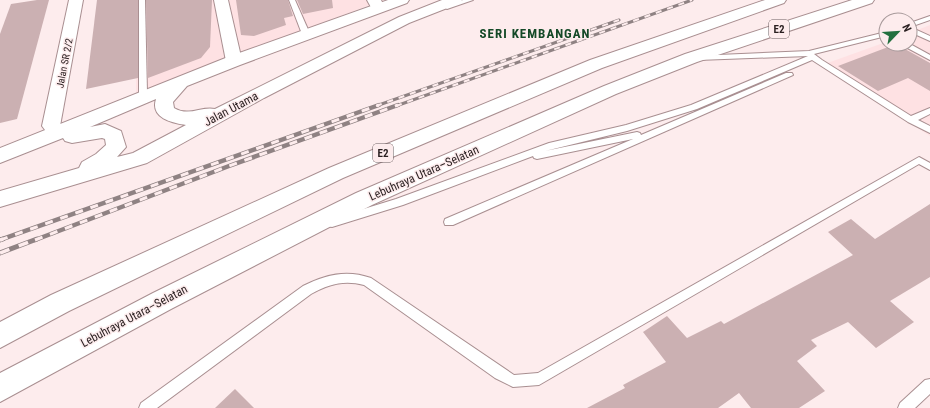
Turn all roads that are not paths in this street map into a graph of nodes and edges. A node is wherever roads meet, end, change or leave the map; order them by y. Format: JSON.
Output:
{"nodes":[{"id":1,"x":76,"y":0,"type":"edge"},
{"id":2,"x":142,"y":0,"type":"edge"},
{"id":3,"x":221,"y":0,"type":"edge"},
{"id":4,"x":292,"y":0,"type":"edge"},
{"id":5,"x":402,"y":0,"type":"edge"},
{"id":6,"x":455,"y":0,"type":"edge"},
{"id":7,"x":470,"y":0,"type":"edge"},
{"id":8,"x":779,"y":0,"type":"edge"},
{"id":9,"x":867,"y":0,"type":"edge"},
{"id":10,"x":376,"y":4,"type":"edge"},
{"id":11,"x":930,"y":18,"type":"edge"},
{"id":12,"x":404,"y":20,"type":"junction"},
{"id":13,"x":918,"y":23,"type":"edge"},
{"id":14,"x":918,"y":33,"type":"edge"},
{"id":15,"x":306,"y":34,"type":"junction"},
{"id":16,"x":878,"y":37,"type":"edge"},
{"id":17,"x":930,"y":39,"type":"edge"},
{"id":18,"x":918,"y":52,"type":"edge"},
{"id":19,"x":814,"y":57,"type":"junction"},
{"id":20,"x":691,"y":58,"type":"junction"},
{"id":21,"x":930,"y":58,"type":"edge"},
{"id":22,"x":234,"y":61,"type":"junction"},
{"id":23,"x":180,"y":84,"type":"junction"},
{"id":24,"x":143,"y":93,"type":"junction"},
{"id":25,"x":258,"y":94,"type":"junction"},
{"id":26,"x":930,"y":110,"type":"edge"},
{"id":27,"x":911,"y":120,"type":"junction"},
{"id":28,"x":51,"y":126,"type":"junction"},
{"id":29,"x":666,"y":128,"type":"junction"},
{"id":30,"x":930,"y":130,"type":"edge"},
{"id":31,"x":4,"y":151,"type":"edge"},
{"id":32,"x":501,"y":163,"type":"junction"},
{"id":33,"x":930,"y":167,"type":"edge"},
{"id":34,"x":65,"y":180,"type":"junction"},
{"id":35,"x":0,"y":199,"type":"edge"},
{"id":36,"x":449,"y":222,"type":"dead end"},
{"id":37,"x":290,"y":237,"type":"junction"},
{"id":38,"x":0,"y":336,"type":"edge"},
{"id":39,"x":930,"y":385,"type":"edge"},
{"id":40,"x":0,"y":388,"type":"edge"},
{"id":41,"x":146,"y":408,"type":"edge"},
{"id":42,"x":904,"y":408,"type":"edge"}],
"edges":[{"from":1,"to":28,"type":"street","name":"Jalan SR 2/2"},
{"from":2,"to":24,"type":"lane"},
{"from":3,"to":22,"type":"street"},
{"from":4,"to":15,"type":"lane"},
{"from":5,"to":10,"type":"main road"},
{"from":6,"to":12,"type":"main road","name":"Jalan Utama"},
{"from":7,"to":12,"type":"lane"},
{"from":8,"to":38,"type":"main road","number":"E2"},
{"from":9,"to":20,"type":"main road","name":"Lebuhraya Utara–Selatan","number":"E2"},
{"from":10,"to":15,"type":"main road"},
{"from":11,"to":13,"type":"lane"},
{"from":12,"to":25,"type":"main road","name":"Jalan Utama"},
{"from":14,"to":17,"type":"lane"},
{"from":15,"to":22,"type":"main road"},
{"from":16,"to":19,"type":"lane"},
{"from":18,"to":21,"type":"lane"},
{"from":19,"to":20,"type":"lane"},
{"from":19,"to":27,"type":"lane"},
{"from":19,"to":29,"type":"lane"},
{"from":19,"to":32,"type":"lane"},
{"from":20,"to":37,"type":"main road","name":"Lebuhraya Utara–Selatan","number":"E2"},
{"from":22,"to":23,"type":"main road"},
{"from":23,"to":24,"type":"main road"},
{"from":23,"to":25,"type":"main road"},
{"from":23,"to":31,"type":"main road"},
{"from":24,"to":28,"type":"main road"},
{"from":25,"to":34,"type":"main road","name":"Jalan Utama"},
{"from":26,"to":27,"type":"lane"},
{"from":27,"to":30,"type":"lane"},
{"from":28,"to":31,"type":"main road"},
{"from":29,"to":32,"type":"lane"},
{"from":29,"to":36,"type":"lane"},
{"from":31,"to":34,"type":"main road"},
{"from":32,"to":37,"type":"lane"},
{"from":33,"to":41,"type":"lane"},
{"from":34,"to":35,"type":"main road","name":"Jalan Utama"},
{"from":37,"to":40,"type":"main road","name":"Lebuhraya Utara–Selatan","number":"E2"},
{"from":39,"to":42,"type":"lane"}]}
